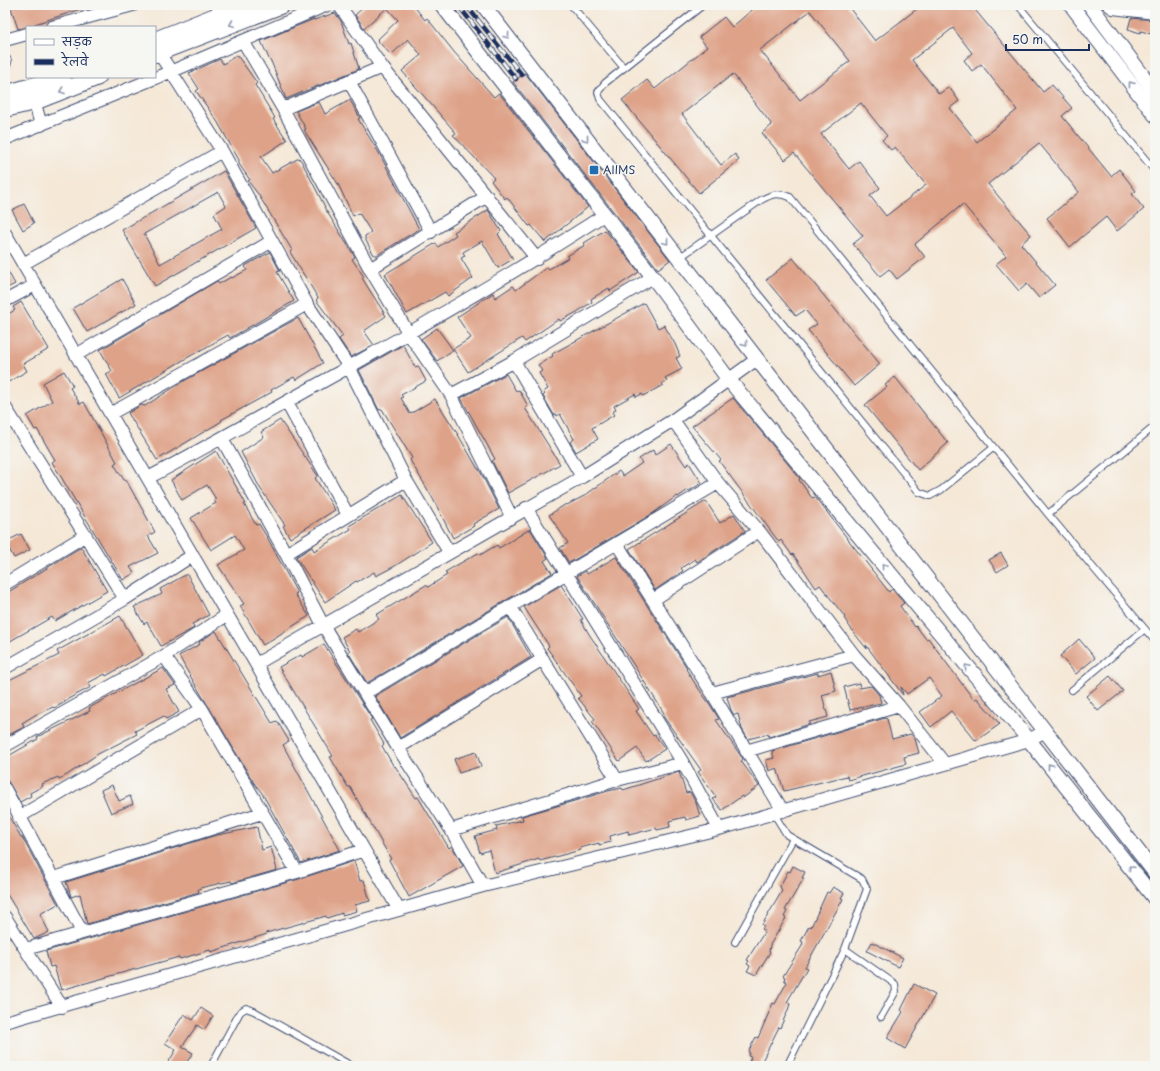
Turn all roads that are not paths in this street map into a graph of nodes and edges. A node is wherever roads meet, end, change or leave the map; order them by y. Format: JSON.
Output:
{"nodes":[{"id":1,"x":133,"y":5,"type":"edge"},
{"id":2,"x":243,"y":5,"type":"edge"},
{"id":3,"x":282,"y":5,"type":"edge"},
{"id":4,"x":327,"y":5,"type":"edge"},
{"id":5,"x":339,"y":5,"type":"edge"},
{"id":6,"x":442,"y":5,"type":"edge"},
{"id":7,"x":483,"y":5,"type":"edge"},
{"id":8,"x":571,"y":5,"type":"edge"},
{"id":9,"x":703,"y":5,"type":"edge"},
{"id":10,"x":1018,"y":5,"type":"edge"},
{"id":11,"x":1071,"y":5,"type":"edge"},
{"id":12,"x":1090,"y":5,"type":"edge"},
{"id":13,"x":1110,"y":5,"type":"edge"},
{"id":14,"x":1155,"y":13,"type":"edge"},
{"id":15,"x":56,"y":26,"type":"edge"},
{"id":16,"x":1105,"y":26,"type":"junction"},
{"id":17,"x":26,"y":34,"type":"edge"},
{"id":18,"x":1093,"y":34,"type":"junction"},
{"id":19,"x":5,"y":40,"type":"edge"},
{"id":20,"x":243,"y":41,"type":"junction"},
{"id":21,"x":156,"y":49,"type":"edge"},
{"id":22,"x":382,"y":67,"type":"junction"},
{"id":23,"x":624,"y":68,"type":"junction"},
{"id":24,"x":170,"y":72,"type":"junction"},
{"id":25,"x":61,"y":78,"type":"edge"},
{"id":26,"x":94,"y":78,"type":"edge"},
{"id":27,"x":155,"y":78,"type":"edge"},
{"id":28,"x":156,"y":78,"type":"edge"},
{"id":29,"x":349,"y":81,"type":"junction"},
{"id":30,"x":1155,"y":92,"type":"edge"},
{"id":31,"x":5,"y":94,"type":"edge"},
{"id":32,"x":32,"y":94,"type":"junction"},
{"id":33,"x":5,"y":109,"type":"edge"},
{"id":34,"x":284,"y":109,"type":"junction"},
{"id":35,"x":1155,"y":115,"type":"edge"},
{"id":36,"x":41,"y":125,"type":"junction"},
{"id":37,"x":5,"y":139,"type":"edge"},
{"id":38,"x":222,"y":151,"type":"junction"},
{"id":39,"x":1155,"y":171,"type":"edge"},
{"id":40,"x":487,"y":196,"type":"junction"},
{"id":41,"x":604,"y":215,"type":"junction"},
{"id":42,"x":431,"y":232,"type":"junction"},
{"id":43,"x":5,"y":233,"type":"edge"},
{"id":44,"x":711,"y":237,"type":"junction"},
{"id":45,"x":272,"y":241,"type":"junction"},
{"id":46,"x":679,"y":258,"type":"junction"},
{"id":47,"x":537,"y":259,"type":"junction"},
{"id":48,"x":23,"y":264,"type":"junction"},
{"id":49,"x":370,"y":269,"type":"junction"},
{"id":50,"x":653,"y":277,"type":"junction"},
{"id":51,"x":35,"y":284,"type":"junction"},
{"id":52,"x":5,"y":301,"type":"edge"},
{"id":53,"x":307,"y":304,"type":"junction"},
{"id":54,"x":409,"y":334,"type":"junction"},
{"id":55,"x":76,"y":355,"type":"junction"},
{"id":56,"x":756,"y":359,"type":"junction"},
{"id":57,"x":514,"y":361,"type":"junction"},
{"id":58,"x":349,"y":367,"type":"junction"},
{"id":59,"x":730,"y":380,"type":"junction"},
{"id":60,"x":451,"y":395,"type":"junction"},
{"id":61,"x":287,"y":403,"type":"junction"},
{"id":62,"x":5,"y":407,"type":"edge"},
{"id":63,"x":110,"y":414,"type":"junction"},
{"id":64,"x":673,"y":420,"type":"junction"},
{"id":65,"x":1155,"y":426,"type":"edge"},
{"id":66,"x":222,"y":439,"type":"junction"},
{"id":67,"x":993,"y":448,"type":"junction"},
{"id":68,"x":582,"y":477,"type":"junction"},
{"id":69,"x":148,"y":478,"type":"junction"},
{"id":70,"x":406,"y":480,"type":"junction"},
{"id":71,"x":718,"y":483,"type":"junction"},
{"id":72,"x":526,"y":508,"type":"junction"},
{"id":73,"x":1048,"y":514,"type":"junction"},
{"id":74,"x":348,"y":515,"type":"junction"},
{"id":75,"x":512,"y":516,"type":"junction"},
{"id":76,"x":759,"y":531,"type":"junction"},
{"id":77,"x":86,"y":535,"type":"junction"},
{"id":78,"x":618,"y":544,"type":"junction"},
{"id":79,"x":449,"y":552,"type":"junction"},
{"id":80,"x":286,"y":554,"type":"junction"},
{"id":81,"x":193,"y":555,"type":"junction"},
{"id":82,"x":566,"y":574,"type":"junction"},
{"id":83,"x":5,"y":584,"type":"edge"},
{"id":84,"x":125,"y":599,"type":"junction"},
{"id":85,"x":653,"y":600,"type":"junction"},
{"id":86,"x":510,"y":606,"type":"junction"},
{"id":87,"x":227,"y":615,"type":"junction"},
{"id":88,"x":323,"y":626,"type":"junction"},
{"id":89,"x":1145,"y":629,"type":"junction"},
{"id":90,"x":1155,"y":641,"type":"edge"},
{"id":91,"x":854,"y":655,"type":"junction"},
{"id":92,"x":164,"y":656,"type":"junction"},
{"id":93,"x":543,"y":659,"type":"junction"},
{"id":94,"x":256,"y":664,"type":"junction"},
{"id":95,"x":5,"y":668,"type":"edge"},
{"id":96,"x":1072,"y":690,"type":"dead end"},
{"id":97,"x":365,"y":692,"type":"junction"},
{"id":98,"x":712,"y":693,"type":"junction"},
{"id":99,"x":899,"y":706,"type":"junction"},
{"id":100,"x":202,"y":709,"type":"junction"},
{"id":101,"x":1045,"y":731,"type":"junction"},
{"id":102,"x":1029,"y":740,"type":"junction"},
{"id":103,"x":5,"y":746,"type":"edge"},
{"id":104,"x":398,"y":748,"type":"junction"},
{"id":105,"x":746,"y":751,"type":"junction"},
{"id":106,"x":683,"y":763,"type":"junction"},
{"id":107,"x":945,"y":764,"type":"junction"},
{"id":108,"x":617,"y":780,"type":"junction"},
{"id":109,"x":5,"y":789,"type":"edge"},
{"id":110,"x":262,"y":813,"type":"junction"},
{"id":111,"x":779,"y":813,"type":"junction"},
{"id":112,"x":19,"y":817,"type":"junction"},
{"id":113,"x":719,"y":829,"type":"junction"},
{"id":114,"x":451,"y":830,"type":"junction"},
{"id":115,"x":793,"y":839,"type":"junction"},
{"id":116,"x":364,"y":850,"type":"junction"},
{"id":117,"x":297,"y":872,"type":"junction"},
{"id":118,"x":1155,"y":873,"type":"edge"},
{"id":119,"x":54,"y":878,"type":"junction"},
{"id":120,"x":483,"y":886,"type":"junction"},
{"id":121,"x":1155,"y":899,"type":"edge"},
{"id":122,"x":399,"y":910,"type":"junction"},
{"id":123,"x":7,"y":924,"type":"edge"},
{"id":124,"x":82,"y":932,"type":"junction"},
{"id":125,"x":735,"y":942,"type":"dead end"},
{"id":126,"x":26,"y":949,"type":"junction"},
{"id":127,"x":845,"y":949,"type":"junction"},
{"id":128,"x":62,"y":1007,"type":"junction"},
{"id":129,"x":880,"y":1017,"type":"dead end"},
{"id":130,"x":5,"y":1022,"type":"edge"},
{"id":131,"x":211,"y":1066,"type":"edge"},
{"id":132,"x":352,"y":1066,"type":"edge"},
{"id":133,"x":787,"y":1066,"type":"edge"}],
"edges":[{"from":1,"to":15,"type":"street"},
{"from":2,"to":21,"type":"main road"},
{"from":3,"to":21,"type":"main road","one_way":true},
{"from":4,"to":20,"type":"street"},
{"from":5,"to":22,"type":"street"},
{"from":6,"to":41,"type":"street"},
{"from":7,"to":46,"type":"street","one_way":true},
{"from":8,"to":23,"type":"lane"},
{"from":9,"to":23,"type":"lane"},
{"from":10,"to":39,"type":"lane"},
{"from":11,"to":18,"type":"street"},
{"from":12,"to":16,"type":"street"},
{"from":13,"to":14,"type":"street"},
{"from":16,"to":18,"type":"street"},
{"from":16,"to":30,"type":"street"},
{"from":17,"to":19,"type":"street"},
{"from":35,"to":18,"type":"street","one_way":true},
{"from":20,"to":24,"type":"street"},
{"from":20,"to":34,"type":"street"},
{"from":21,"to":24,"type":"street"},
{"from":22,"to":29,"type":"street"},
{"from":22,"to":40,"type":"street"},
{"from":23,"to":44,"type":"lane"},
{"from":24,"to":28,"type":"street"},
{"from":24,"to":38,"type":"street"},
{"from":25,"to":32,"type":"main road"},
{"from":26,"to":32,"type":"main road","one_way":true},
{"from":27,"to":36,"type":"street"},
{"from":29,"to":34,"type":"street"},
{"from":29,"to":42,"type":"street"},
{"from":31,"to":32,"type":"main road"},
{"from":32,"to":33,"type":"main road"},
{"from":32,"to":36,"type":"street"},
{"from":34,"to":49,"type":"street"},
{"from":36,"to":37,"type":"street"},
{"from":38,"to":45,"type":"street"},
{"from":38,"to":48,"type":"street"},
{"from":40,"to":42,"type":"street"},
{"from":40,"to":47,"type":"street"},
{"from":41,"to":47,"type":"street"},
{"from":41,"to":50,"type":"street"},
{"from":42,"to":49,"type":"street"},
{"from":43,"to":48,"type":"street"},
{"from":44,"to":46,"type":"lane"},
{"from":44,"to":67,"type":"lane"},
{"from":44,"to":67,"type":"lane"},
{"from":45,"to":53,"type":"street"},
{"from":45,"to":55,"type":"street"},
{"from":46,"to":56,"type":"street","one_way":true},
{"from":47,"to":54,"type":"street"},
{"from":48,"to":51,"type":"street"},
{"from":49,"to":54,"type":"street"},
{"from":50,"to":57,"type":"street"},
{"from":50,"to":59,"type":"street"},
{"from":51,"to":52,"type":"street"},
{"from":51,"to":55,"type":"street"},
{"from":53,"to":58,"type":"street"},
{"from":53,"to":63,"type":"street"},
{"from":54,"to":58,"type":"street"},
{"from":54,"to":60,"type":"street"},
{"from":55,"to":63,"type":"street"},
{"from":56,"to":59,"type":"street"},
{"from":56,"to":101,"type":"street"},
{"from":57,"to":60,"type":"street"},
{"from":57,"to":68,"type":"street"},
{"from":58,"to":61,"type":"street"},
{"from":58,"to":70,"type":"street"},
{"from":59,"to":64,"type":"street"},
{"from":102,"to":59,"type":"street","one_way":true},
{"from":60,"to":75,"type":"street"},
{"from":61,"to":66,"type":"street"},
{"from":61,"to":74,"type":"street"},
{"from":62,"to":77,"type":"street"},
{"from":63,"to":69,"type":"street"},
{"from":64,"to":68,"type":"street"},
{"from":64,"to":71,"type":"street"},
{"from":65,"to":73,"type":"lane"},
{"from":66,"to":69,"type":"street"},
{"from":66,"to":80,"type":"street"},
{"from":67,"to":73,"type":"lane"},
{"from":68,"to":72,"type":"street"},
{"from":69,"to":81,"type":"street"},
{"from":70,"to":74,"type":"street"},
{"from":70,"to":79,"type":"street"},
{"from":71,"to":76,"type":"street"},
{"from":71,"to":78,"type":"street"},
{"from":72,"to":75,"type":"street"},
{"from":72,"to":82,"type":"street"},
{"from":73,"to":89,"type":"lane"},
{"from":74,"to":80,"type":"street"},
{"from":75,"to":79,"type":"street"},
{"from":76,"to":85,"type":"street"},
{"from":76,"to":91,"type":"street"},
{"from":77,"to":83,"type":"street"},
{"from":77,"to":84,"type":"street"},
{"from":78,"to":82,"type":"street"},
{"from":78,"to":85,"type":"street"},
{"from":79,"to":88,"type":"street"},
{"from":80,"to":88,"type":"street"},
{"from":81,"to":84,"type":"street"},
{"from":81,"to":87,"type":"street"},
{"from":82,"to":86,"type":"street"},
{"from":82,"to":106,"type":"street"},
{"from":84,"to":95,"type":"street"},
{"from":85,"to":98,"type":"street"},
{"from":86,"to":93,"type":"street"},
{"from":86,"to":97,"type":"street"},
{"from":87,"to":92,"type":"street"},
{"from":87,"to":94,"type":"street"},
{"from":88,"to":94,"type":"street"},
{"from":88,"to":97,"type":"street"},
{"from":89,"to":90,"type":"lane"},
{"from":89,"to":96,"type":"lane"},
{"from":91,"to":98,"type":"street"},
{"from":91,"to":99,"type":"street"},
{"from":92,"to":100,"type":"street"},
{"from":92,"to":103,"type":"street"},
{"from":93,"to":104,"type":"street"},
{"from":93,"to":108,"type":"street"},
{"from":94,"to":116,"type":"street"},
{"from":97,"to":104,"type":"street"},
{"from":98,"to":105,"type":"street"},
{"from":99,"to":105,"type":"street"},
{"from":99,"to":107,"type":"street"},
{"from":100,"to":110,"type":"street"},
{"from":100,"to":112,"type":"street"},
{"from":101,"to":102,"type":"street"},
{"from":101,"to":118,"type":"street"},
{"from":102,"to":107,"type":"street"},
{"from":121,"to":102,"type":"street","one_way":true},
{"from":104,"to":114,"type":"street"},
{"from":105,"to":111,"type":"street"},
{"from":106,"to":108,"type":"street"},
{"from":106,"to":113,"type":"street"},
{"from":107,"to":111,"type":"street"},
{"from":108,"to":114,"type":"street"},
{"from":109,"to":112,"type":"street"},
{"from":110,"to":117,"type":"street"},
{"from":110,"to":119,"type":"street"},
{"from":111,"to":113,"type":"street"},
{"from":111,"to":115,"type":"lane"},
{"from":112,"to":119,"type":"street"},
{"from":113,"to":120,"type":"street"},
{"from":114,"to":120,"type":"street"},
{"from":115,"to":125,"type":"lane"},
{"from":115,"to":127,"type":"lane"},
{"from":116,"to":117,"type":"street"},
{"from":116,"to":122,"type":"street"},
{"from":117,"to":124,"type":"street"},
{"from":119,"to":124,"type":"street"},
{"from":120,"to":122,"type":"street"},
{"from":122,"to":128,"type":"street"},
{"from":123,"to":126,"type":"street"},
{"from":124,"to":126,"type":"street"},
{"from":126,"to":128,"type":"street"},
{"from":127,"to":129,"type":"lane"},
{"from":127,"to":133,"type":"lane"},
{"from":128,"to":130,"type":"street"},
{"from":131,"to":132,"type":"lane"}]}
